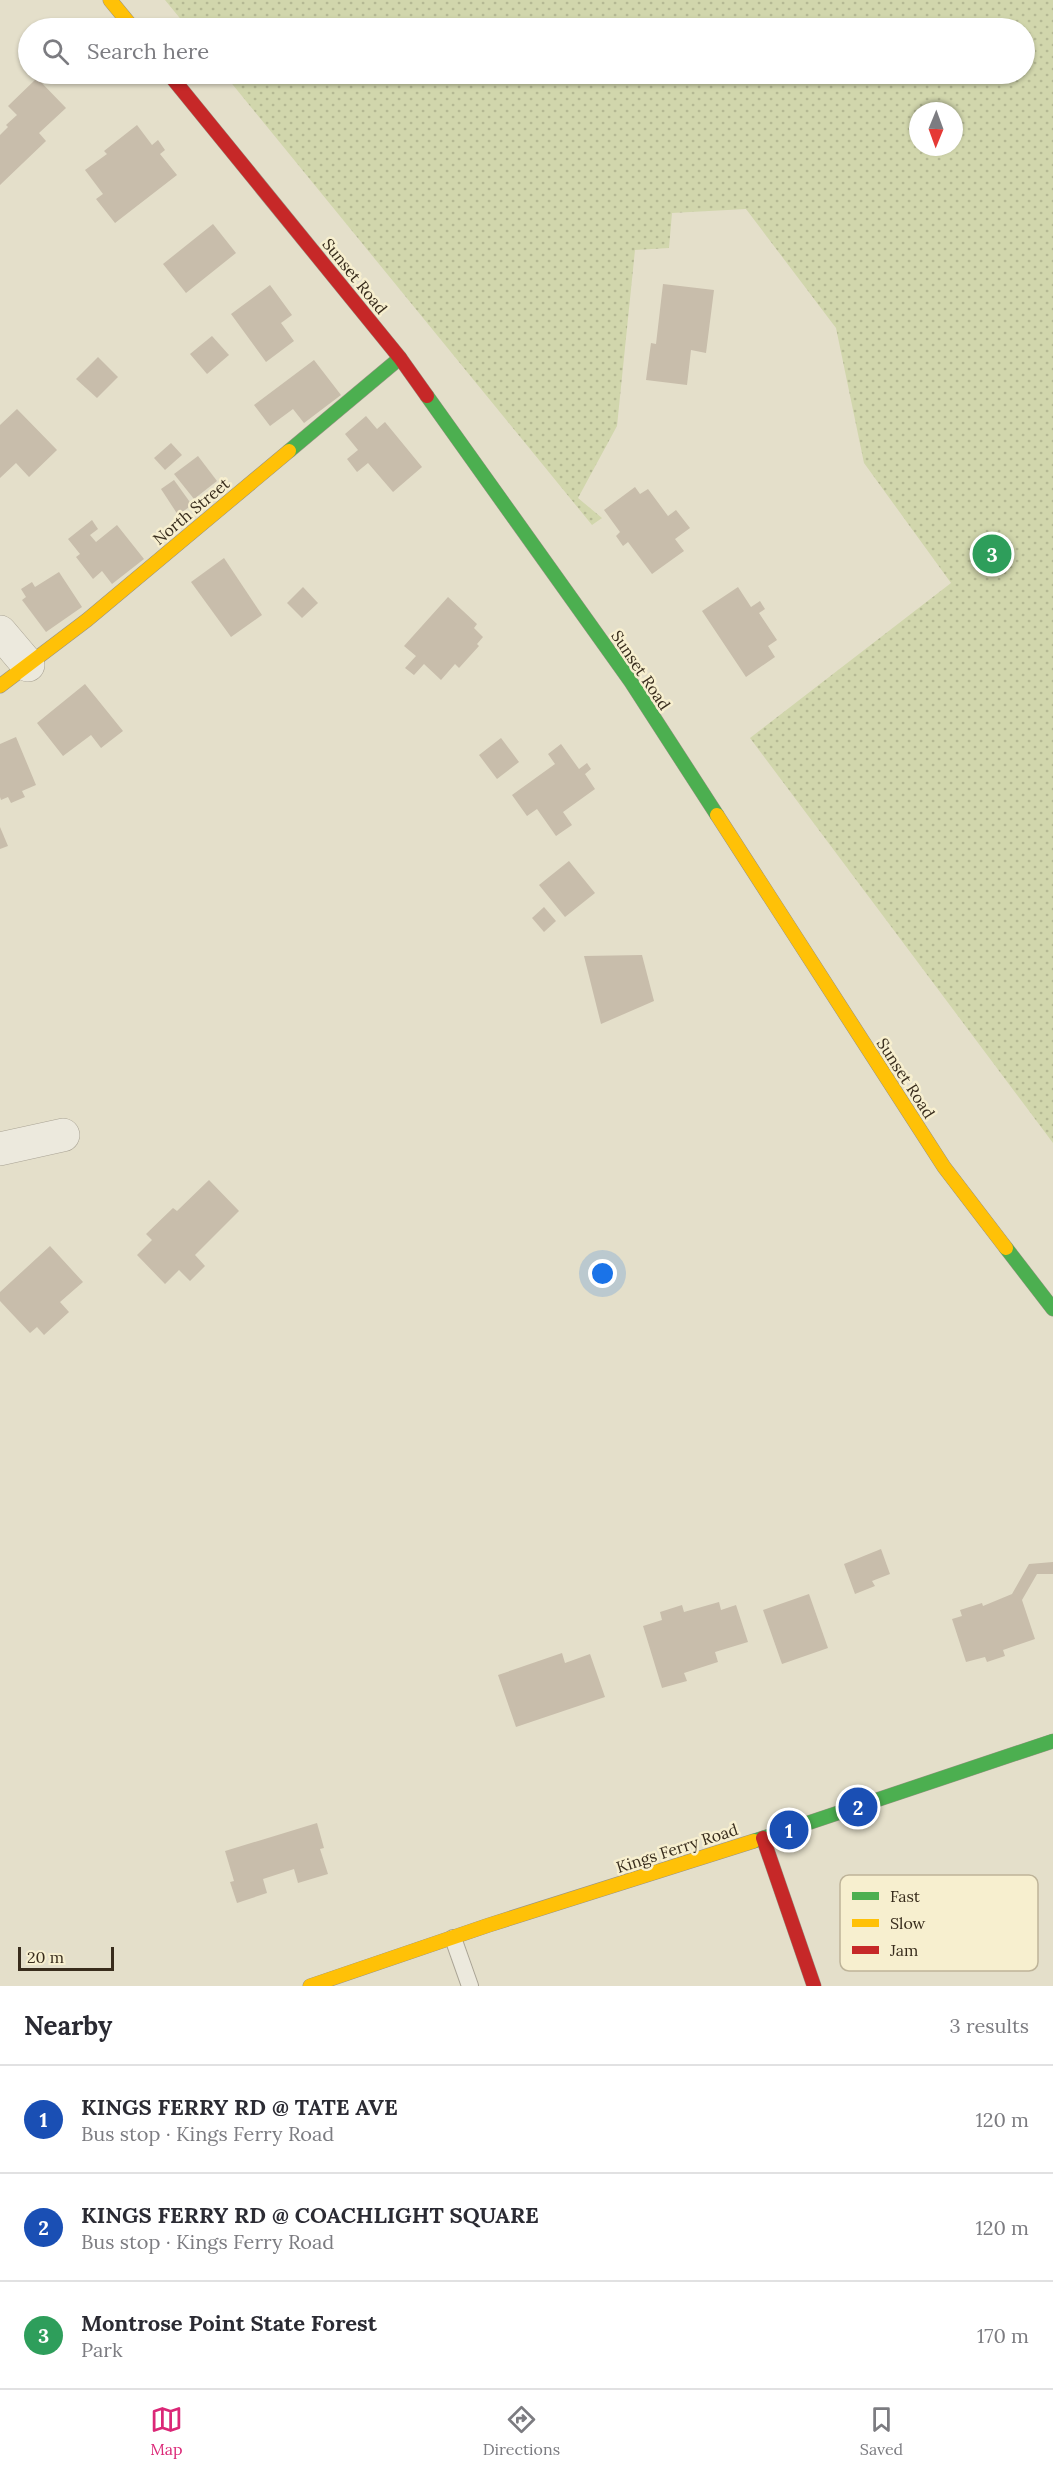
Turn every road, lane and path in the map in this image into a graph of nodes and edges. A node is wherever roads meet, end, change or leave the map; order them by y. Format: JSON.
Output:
{"nodes":[{"id":1,"x":110,"y":0,"type":"edge"},
{"id":2,"x":125,"y":18,"type":"edge"},
{"id":3,"x":177,"y":84,"type":"edge"},
{"id":4,"x":400,"y":358,"type":"junction"},
{"id":5,"x":0,"y":632,"type":"edge"},
{"id":6,"x":28,"y":665,"type":"junction"},
{"id":7,"x":0,"y":686,"type":"edge"},
{"id":8,"x":63,"y":1135,"type":"dead end"},
{"id":9,"x":0,"y":1149,"type":"edge"},
{"id":10,"x":1053,"y":1309,"type":"edge"},
{"id":11,"x":1053,"y":1741,"type":"edge"},
{"id":12,"x":763,"y":1838,"type":"junction"},
{"id":13,"x":453,"y":1938,"type":"junction"},
{"id":14,"x":310,"y":1986,"type":"edge"},
{"id":15,"x":470,"y":1986,"type":"edge"},
{"id":16,"x":814,"y":1986,"type":"edge"}],
"edges":[{"from":1,"to":2,"type":"street"},
{"from":3,"to":4,"type":"street","name":"Sunset Road"},
{"from":4,"to":6,"type":"street","name":"North Street"},
{"from":4,"to":10,"type":"street","name":"Sunset Road"},
{"from":5,"to":6,"type":"street"},
{"from":6,"to":7,"type":"street","name":"North Street"},
{"from":8,"to":9,"type":"street"},
{"from":11,"to":12,"type":"street","name":"Kings Ferry Road"},
{"from":12,"to":13,"type":"street","name":"Kings Ferry Road"},
{"from":12,"to":16,"type":"street"},
{"from":13,"to":14,"type":"street","name":"Kings Ferry Road"},
{"from":13,"to":15,"type":"lane"}]}
